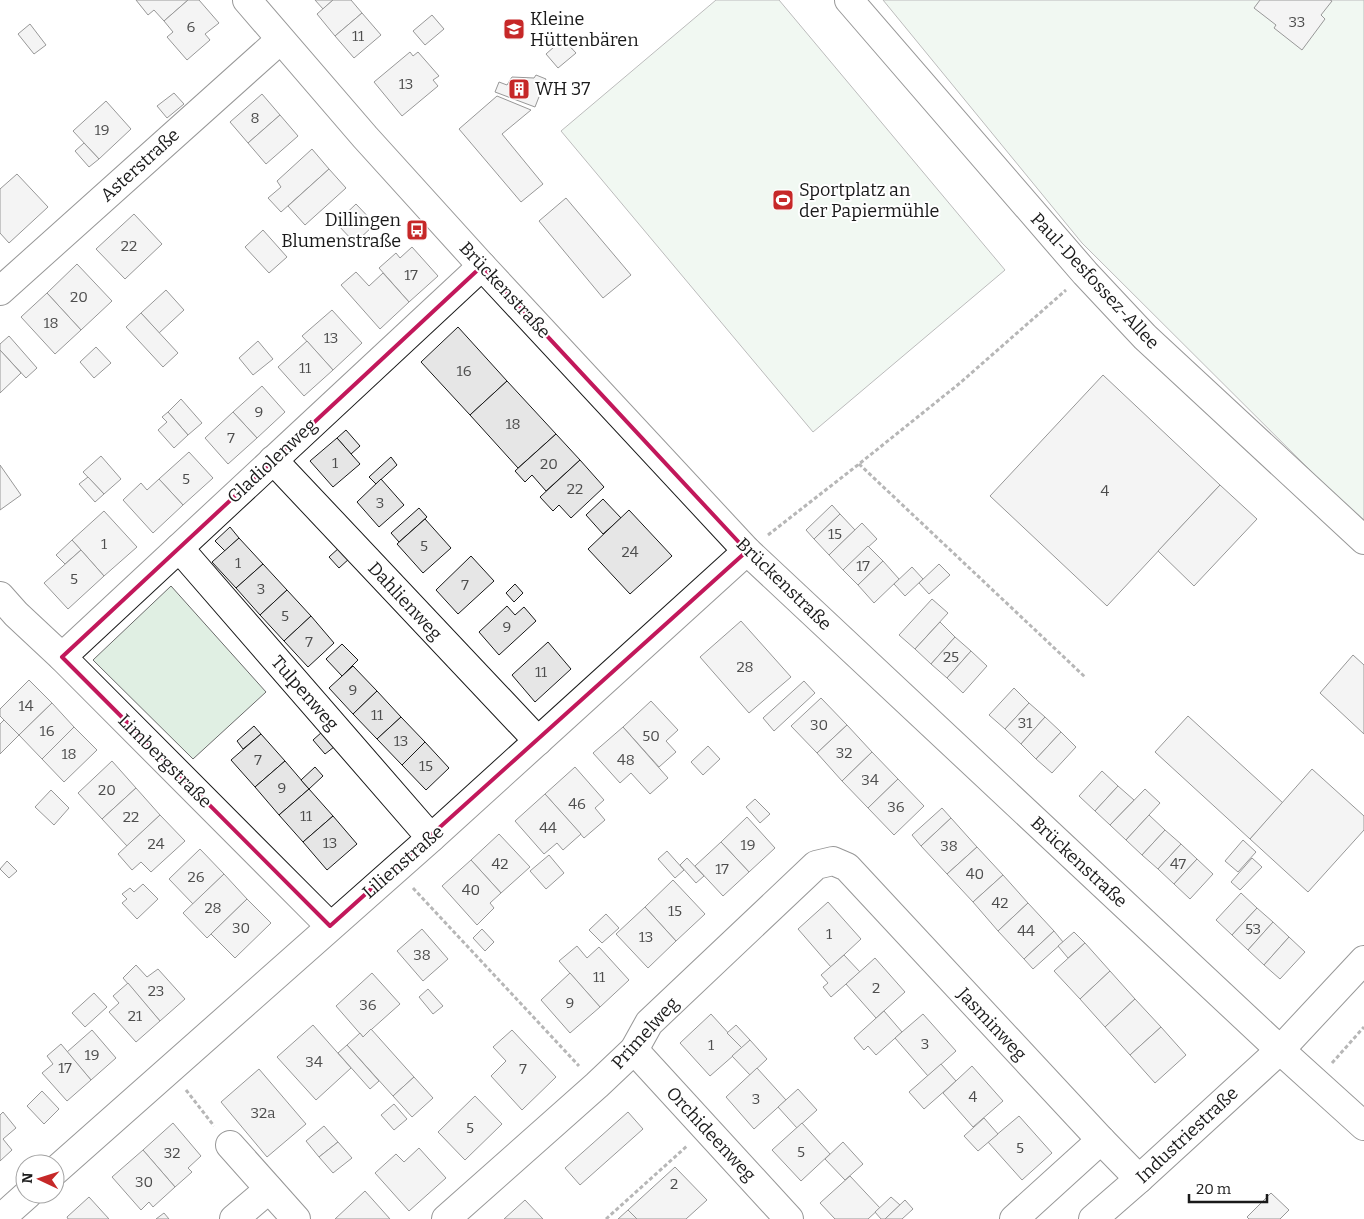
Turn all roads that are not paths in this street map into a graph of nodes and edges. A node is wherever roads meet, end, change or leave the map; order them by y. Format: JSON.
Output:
{"nodes":[{"id":1,"x":247,"y":0,"type":"edge"},
{"id":2,"x":849,"y":0,"type":"edge"},
{"id":3,"x":280,"y":40,"type":"junction"},
{"id":4,"x":482,"y":266,"type":"junction"},
{"id":5,"x":0,"y":291,"type":"edge"},
{"id":6,"x":273,"y":460,"type":"junction"},
{"id":7,"x":1364,"y":540,"type":"edge"},
{"id":8,"x":179,"y":548,"type":"junction"},
{"id":9,"x":747,"y":550,"type":"junction"},
{"id":10,"x":0,"y":596,"type":"edge"},
{"id":11,"x":62,"y":657,"type":"junction"},
{"id":12,"x":538,"y":741,"type":"junction"},
{"id":13,"x":431,"y":838,"type":"junction"},
{"id":14,"x":847,"y":867,"type":"joint"},
{"id":15,"x":330,"y":926,"type":"junction"},
{"id":16,"x":1364,"y":960,"type":"edge"},
{"id":17,"x":634,"y":1050,"type":"junction"},
{"id":18,"x":1280,"y":1050,"type":"junction"},
{"id":19,"x":1364,"y":1126,"type":"edge"},
{"id":20,"x":1100,"y":1140,"type":"junction"},
{"id":21,"x":230,"y":1145,"type":"road end"},
{"id":22,"x":65,"y":1161,"type":"edge"},
{"id":23,"x":1139,"y":1179,"type":"junction"},
{"id":24,"x":269,"y":1189,"type":"junction"},
{"id":25,"x":17,"y":1204,"type":"edge"},
{"id":26,"x":1096,"y":1218,"type":"edge"},
{"id":27,"x":0,"y":1219,"type":"edge"},
{"id":28,"x":234,"y":1219,"type":"edge"},
{"id":29,"x":296,"y":1219,"type":"edge"},
{"id":30,"x":446,"y":1219,"type":"edge"},
{"id":31,"x":789,"y":1219,"type":"edge"},
{"id":32,"x":1014,"y":1219,"type":"edge"}],
"edges":[{"from":1,"to":3,"type":"street","name":"Brückenstraße"},
{"from":2,"to":7,"type":"street","name":"Paul-Desfossez-Allee"},
{"from":3,"to":4,"type":"street","name":"Brückenstraße"},
{"from":3,"to":5,"type":"street","name":"Asterstraße"},
{"from":4,"to":6,"type":"street","name":"Gladiolenweg"},
{"from":4,"to":9,"type":"street","name":"Brückenstraße"},
{"from":6,"to":8,"type":"street","name":"Gladiolenweg"},
{"from":6,"to":12,"type":"street","name":"Dahlienweg"},
{"from":8,"to":11,"type":"street","name":"Gladiolenweg"},
{"from":8,"to":13,"type":"street","name":"Tulpenweg"},
{"from":9,"to":12,"type":"street","name":"Lilienstraße"},
{"from":9,"to":18,"type":"street","name":"Brückenstraße"},
{"from":10,"to":11,"type":"street","name":"Limbergstraße"},
{"from":11,"to":15,"type":"street","name":"Limbergstraße"},
{"from":12,"to":13,"type":"street","name":"Lilienstraße"},
{"from":13,"to":15,"type":"street","name":"Lilienstraße"},
{"from":14,"to":17,"type":"street","name":"Primelweg"},
{"from":14,"to":20,"type":"street","name":"Jasminweg"},
{"from":15,"to":22,"type":"street","name":"Lilienstraße"},
{"from":16,"to":18,"type":"street","name":"Industriestraße"},
{"from":17,"to":30,"type":"street","name":"Primelweg"},
{"from":17,"to":31,"type":"street","name":"Orchideenweg"},
{"from":18,"to":19,"type":"street","name":"Brückenstraße"},
{"from":18,"to":23,"type":"street","name":"Industriestraße"},
{"from":20,"to":23,"type":"street","name":"Jasminweg"},
{"from":20,"to":32,"type":"street"},
{"from":21,"to":24,"type":"street"},
{"from":23,"to":26,"type":"street","name":"Industriestraße"},
{"from":24,"to":28,"type":"street"},
{"from":24,"to":29,"type":"street"},
{"from":25,"to":27,"type":"street"}]}
